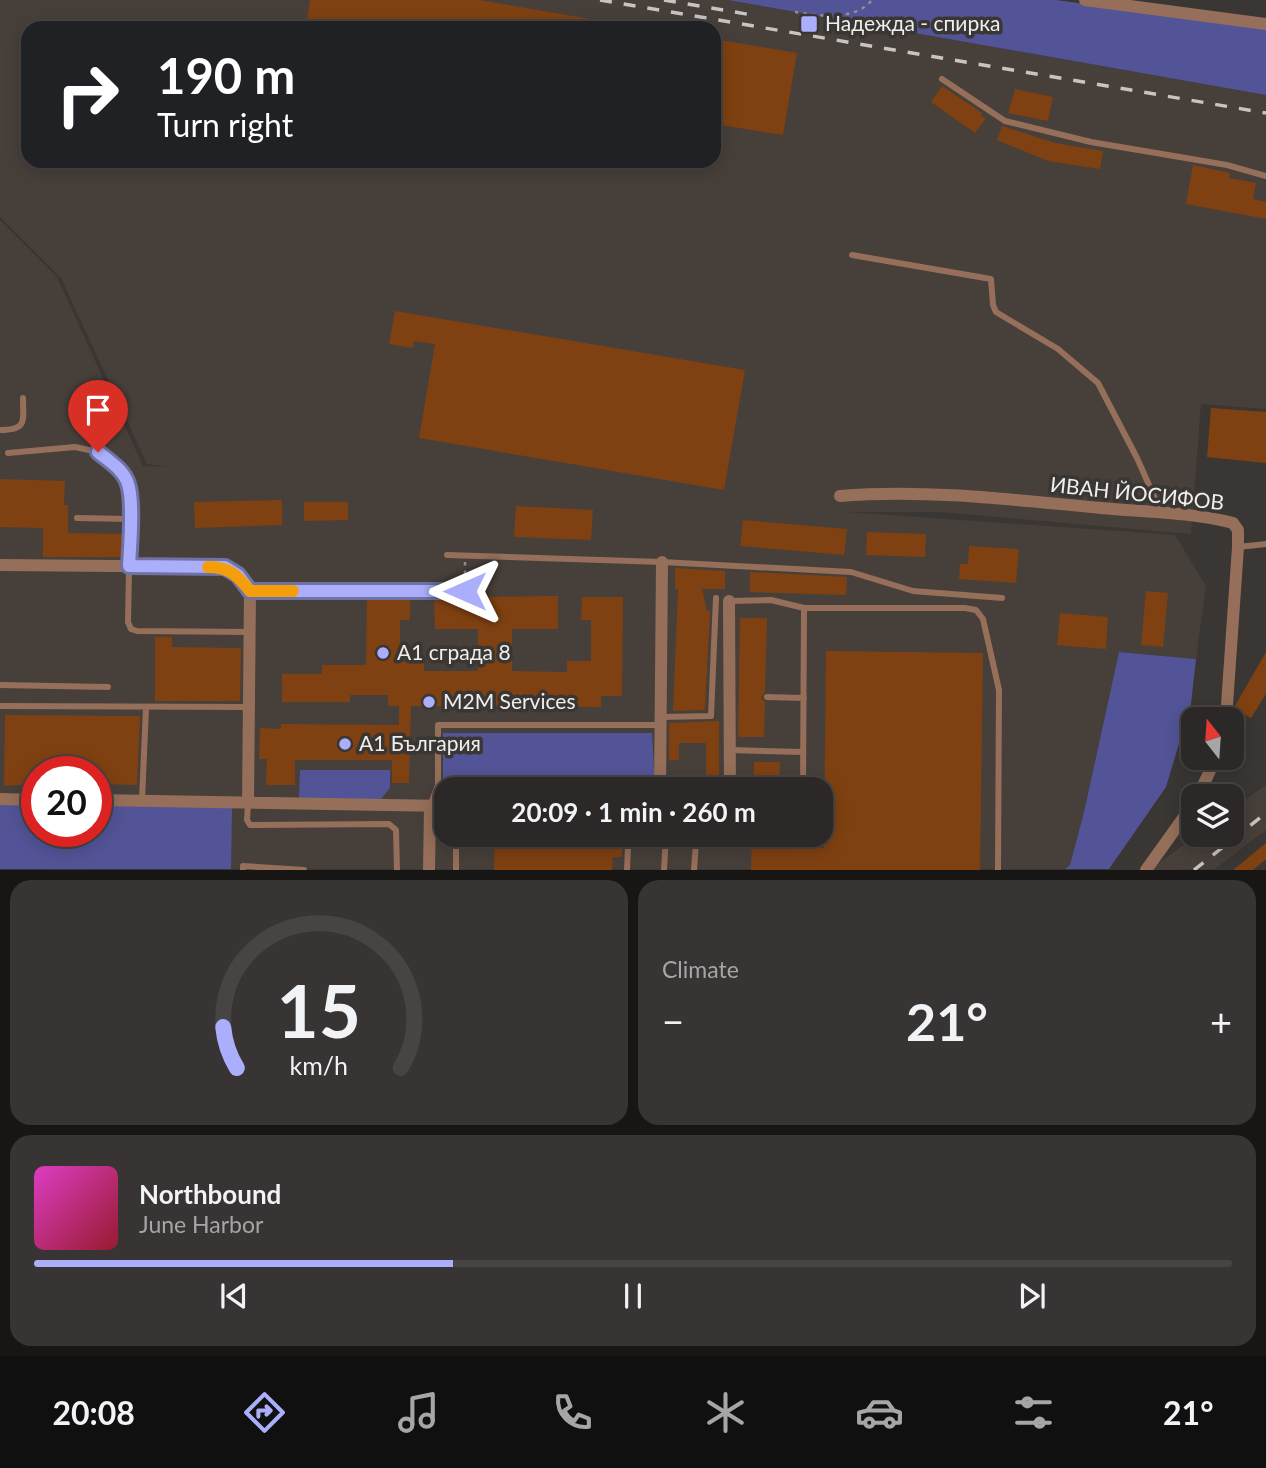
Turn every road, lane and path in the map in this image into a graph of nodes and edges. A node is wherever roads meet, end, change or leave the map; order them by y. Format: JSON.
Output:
{"nodes":[{"id":1,"x":872,"y":0,"type":"edge"},
{"id":2,"x":1085,"y":0,"type":"edge"},
{"id":3,"x":1163,"y":5,"type":"edge"},
{"id":4,"x":795,"y":12,"type":"dead end"},
{"id":5,"x":1266,"y":24,"type":"edge"},
{"id":6,"x":942,"y":79,"type":"dead end"},
{"id":7,"x":1266,"y":176,"type":"edge"},
{"id":8,"x":852,"y":255,"type":"dead end"},
{"id":9,"x":23,"y":398,"type":"dead end"},
{"id":10,"x":0,"y":430,"type":"edge"},
{"id":11,"x":8,"y":453,"type":"dead end"},
{"id":12,"x":840,"y":496,"type":"dead end"},
{"id":13,"x":1162,"y":514,"type":"junction"},
{"id":14,"x":78,"y":518,"type":"dead end"},
{"id":15,"x":130,"y":519,"type":"junction"},
{"id":16,"x":1266,"y":544,"type":"edge"},
{"id":17,"x":1238,"y":547,"type":"junction"},
{"id":18,"x":447,"y":555,"type":"dead end"},
{"id":19,"x":465,"y":556,"type":"junction"},
{"id":20,"x":662,"y":562,"type":"junction"},
{"id":21,"x":0,"y":565,"type":"edge"},
{"id":22,"x":129,"y":566,"type":"junction"},
{"id":23,"x":250,"y":591,"type":"junction"},
{"id":24,"x":465,"y":591,"type":"joint"},
{"id":25,"x":716,"y":598,"type":"dead end"},
{"id":26,"x":1002,"y":598,"type":"dead end"},
{"id":27,"x":729,"y":601,"type":"joint"},
{"id":28,"x":804,"y":608,"type":"junction"},
{"id":29,"x":250,"y":632,"type":"junction"},
{"id":30,"x":0,"y":685,"type":"edge"},
{"id":31,"x":108,"y":687,"type":"dead end"},
{"id":32,"x":767,"y":698,"type":"dead end"},
{"id":33,"x":804,"y":698,"type":"junction"},
{"id":34,"x":1,"y":706,"type":"edge"},
{"id":35,"x":249,"y":707,"type":"junction"},
{"id":36,"x":1227,"y":707,"type":"edge"},
{"id":37,"x":146,"y":708,"type":"junction"},
{"id":38,"x":210,"y":708,"type":"junction"},
{"id":39,"x":210,"y":717,"type":"dead end"},
{"id":40,"x":661,"y":721,"type":"junction"},
{"id":41,"x":730,"y":750,"type":"junction"},
{"id":42,"x":803,"y":752,"type":"junction"},
{"id":43,"x":660,"y":777,"type":"edge"},
{"id":44,"x":730,"y":777,"type":"edge"},
{"id":45,"x":803,"y":777,"type":"edge"},
{"id":46,"x":0,"y":799,"type":"edge"},
{"id":47,"x":21,"y":800,"type":"edge"},
{"id":48,"x":112,"y":800,"type":"edge"},
{"id":49,"x":142,"y":801,"type":"junction"},
{"id":50,"x":248,"y":802,"type":"junction"},
{"id":51,"x":430,"y":806,"type":"junction"},
{"id":52,"x":434,"y":806,"type":"edge"},
{"id":53,"x":1181,"y":821,"type":"edge"},
{"id":54,"x":456,"y":847,"type":"edge"},
{"id":55,"x":628,"y":847,"type":"dead end"},
{"id":56,"x":665,"y":847,"type":"edge"},
{"id":57,"x":696,"y":847,"type":"edge"},
{"id":58,"x":243,"y":870,"type":"edge"},
{"id":59,"x":304,"y":870,"type":"edge"},
{"id":60,"x":397,"y":870,"type":"edge"},
{"id":61,"x":429,"y":870,"type":"edge"},
{"id":62,"x":456,"y":870,"type":"edge"},
{"id":63,"x":627,"y":870,"type":"edge"},
{"id":64,"x":664,"y":870,"type":"edge"},
{"id":65,"x":694,"y":870,"type":"edge"},
{"id":66,"x":998,"y":870,"type":"edge"},
{"id":67,"x":1146,"y":870,"type":"edge"}],
"edges":[{"from":1,"to":4,"type":"path"},
{"from":2,"to":3,"type":"street"},
{"from":3,"to":5,"type":"street"},
{"from":6,"to":7,"type":"lane"},
{"from":8,"to":13,"type":"lane"},
{"from":9,"to":10,"type":"lane"},
{"from":11,"to":15,"type":"lane"},
{"from":12,"to":13,"type":"street","name":"ИВАН ЙОСИФОВ"},
{"from":13,"to":17,"type":"street","name":"ИВАН ЙОСИФОВ"},
{"from":14,"to":15,"type":"lane"},
{"from":15,"to":22,"type":"lane"},
{"from":16,"to":17,"type":"lane"},
{"from":17,"to":36,"type":"street"},
{"from":18,"to":19,"type":"lane"},
{"from":19,"to":20,"type":"lane"},
{"from":19,"to":24,"type":"path"},
{"from":20,"to":26,"type":"lane"},
{"from":20,"to":40,"type":"street"},
{"from":21,"to":22,"type":"street"},
{"from":22,"to":23,"type":"street"},
{"from":22,"to":29,"type":"lane"},
{"from":23,"to":24,"type":"lane"},
{"from":23,"to":29,"type":"street"},
{"from":25,"to":40,"type":"lane"},
{"from":27,"to":28,"type":"lane"},
{"from":27,"to":41,"type":"street"},
{"from":28,"to":33,"type":"lane"},
{"from":28,"to":66,"type":"lane"},
{"from":29,"to":35,"type":"street"},
{"from":30,"to":31,"type":"lane"},
{"from":32,"to":33,"type":"lane"},
{"from":33,"to":42,"type":"lane"},
{"from":34,"to":37,"type":"lane"},
{"from":35,"to":38,"type":"lane"},
{"from":35,"to":50,"type":"street"},
{"from":37,"to":38,"type":"lane"},
{"from":37,"to":49,"type":"lane"},
{"from":38,"to":39,"type":"lane"},
{"from":40,"to":43,"type":"street"},
{"from":40,"to":51,"type":"lane"},
{"from":41,"to":42,"type":"lane"},
{"from":41,"to":44,"type":"street"},
{"from":42,"to":45,"type":"lane"},
{"from":46,"to":47,"type":"street"},
{"from":48,"to":49,"type":"street"},
{"from":49,"to":50,"type":"street"},
{"from":50,"to":51,"type":"street"},
{"from":50,"to":60,"type":"lane"},
{"from":51,"to":52,"type":"street"},
{"from":51,"to":61,"type":"street"},
{"from":53,"to":67,"type":"street"},
{"from":54,"to":62,"type":"lane"},
{"from":55,"to":63,"type":"lane"},
{"from":56,"to":64,"type":"lane"},
{"from":57,"to":65,"type":"lane"},
{"from":58,"to":59,"type":"lane"}]}
